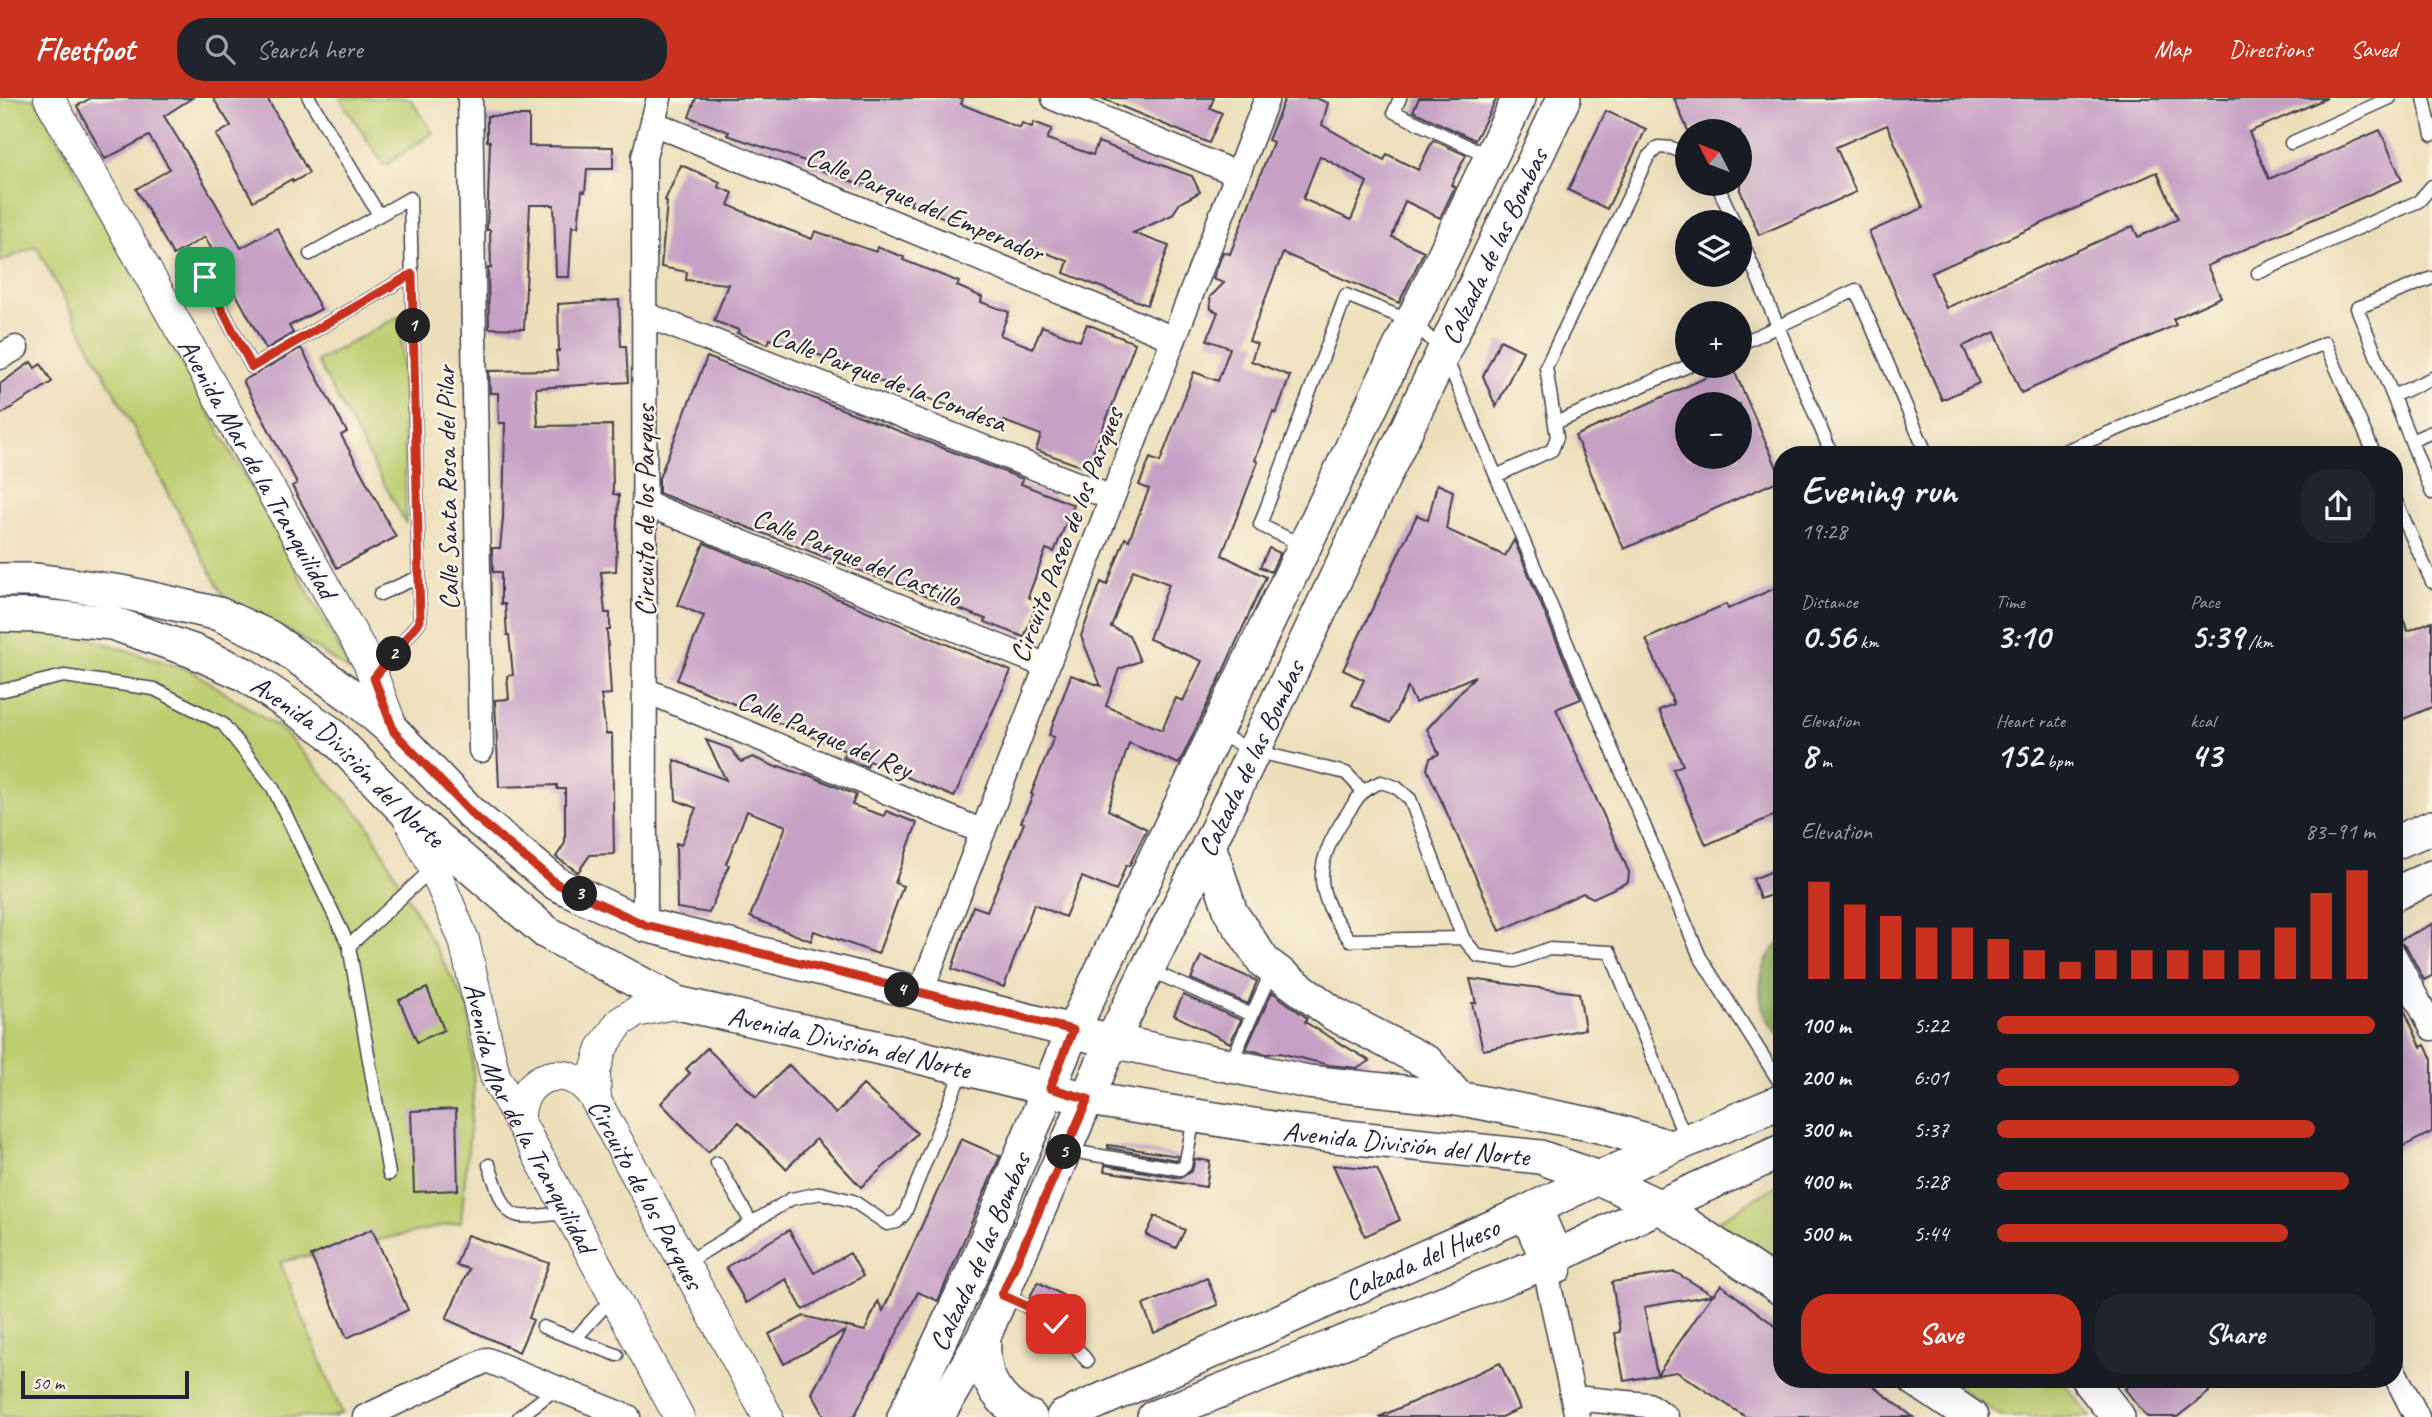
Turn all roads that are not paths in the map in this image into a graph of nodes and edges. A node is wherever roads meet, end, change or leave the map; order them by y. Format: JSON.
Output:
{"nodes":[{"id":1,"x":310,"y":98,"type":"edge"},
{"id":2,"x":470,"y":98,"type":"edge"},
{"id":3,"x":659,"y":98,"type":"edge"},
{"id":4,"x":1054,"y":98,"type":"edge"},
{"id":5,"x":1267,"y":98,"type":"edge"},
{"id":6,"x":1400,"y":98,"type":"edge"},
{"id":7,"x":1519,"y":98,"type":"edge"},
{"id":8,"x":1564,"y":98,"type":"edge"},
{"id":9,"x":2390,"y":98,"type":"edge"},
{"id":10,"x":2424,"y":98,"type":"edge"},
{"id":11,"x":55,"y":100,"type":"edge"},
{"id":12,"x":2375,"y":101,"type":"edge"},
{"id":13,"x":653,"y":123,"type":"junction"},
{"id":14,"x":2432,"y":135,"type":"edge"},
{"id":15,"x":2291,"y":143,"type":"dead end"},
{"id":16,"x":1675,"y":149,"type":"edge"},
{"id":17,"x":1491,"y":157,"type":"junction"},
{"id":18,"x":1237,"y":174,"type":"junction"},
{"id":19,"x":2432,"y":186,"type":"edge"},
{"id":20,"x":379,"y":215,"type":"junction"},
{"id":21,"x":310,"y":254,"type":"dead end"},
{"id":22,"x":1752,"y":265,"type":"edge"},
{"id":23,"x":412,"y":274,"type":"junction"},
{"id":24,"x":2258,"y":274,"type":"dead end"},
{"id":25,"x":205,"y":277,"type":"dead end"},
{"id":26,"x":2432,"y":278,"type":"edge"},
{"id":27,"x":644,"y":314,"type":"junction"},
{"id":28,"x":1413,"y":321,"type":"junction"},
{"id":29,"x":1778,"y":327,"type":"junction"},
{"id":30,"x":1174,"y":339,"type":"junction"},
{"id":31,"x":1752,"y":339,"type":"edge"},
{"id":32,"x":1443,"y":351,"type":"junction"},
{"id":33,"x":1675,"y":372,"type":"edge"},
{"id":34,"x":2432,"y":378,"type":"edge"},
{"id":35,"x":2393,"y":396,"type":"junction"},
{"id":36,"x":1556,"y":423,"type":"junction"},
{"id":37,"x":2432,"y":432,"type":"edge"},
{"id":38,"x":2411,"y":441,"type":"junction"},
{"id":39,"x":1828,"y":446,"type":"edge"},
{"id":40,"x":1923,"y":446,"type":"edge"},
{"id":41,"x":2076,"y":446,"type":"edge"},
{"id":42,"x":2371,"y":446,"type":"edge"},
{"id":43,"x":1496,"y":476,"type":"junction"},
{"id":44,"x":2432,"y":493,"type":"edge"},
{"id":45,"x":1112,"y":498,"type":"junction"},
{"id":46,"x":644,"y":503,"type":"junction"},
{"id":47,"x":2403,"y":517,"type":"edge"},
{"id":48,"x":1305,"y":546,"type":"junction"},
{"id":49,"x":419,"y":577,"type":"junction"},
{"id":50,"x":0,"y":580,"type":"edge"},
{"id":51,"x":2432,"y":582,"type":"edge"},
{"id":52,"x":380,"y":594,"type":"dead end"},
{"id":53,"x":0,"y":615,"type":"edge"},
{"id":54,"x":1047,"y":666,"type":"junction"},
{"id":55,"x":365,"y":688,"type":"junction"},
{"id":56,"x":645,"y":690,"type":"junction"},
{"id":57,"x":0,"y":691,"type":"edge"},
{"id":58,"x":1216,"y":733,"type":"junction"},
{"id":59,"x":481,"y":750,"type":"dead end"},
{"id":60,"x":1254,"y":751,"type":"junction"},
{"id":61,"x":1362,"y":790,"type":"junction"},
{"id":62,"x":403,"y":809,"type":"junction"},
{"id":63,"x":2432,"y":827,"type":"edge"},
{"id":64,"x":983,"y":832,"type":"junction"},
{"id":65,"x":2403,"y":839,"type":"edge"},
{"id":66,"x":1209,"y":845,"type":"junction"},
{"id":67,"x":433,"y":868,"type":"junction"},
{"id":68,"x":2432,"y":877,"type":"edge"},
{"id":69,"x":2403,"y":890,"type":"edge"},
{"id":70,"x":645,"y":925,"type":"junction"},
{"id":71,"x":1462,"y":939,"type":"junction"},
{"id":72,"x":349,"y":946,"type":"junction"},
{"id":73,"x":1272,"y":968,"type":"junction"},
{"id":74,"x":1148,"y":970,"type":"junction"},
{"id":75,"x":2403,"y":972,"type":"edge"},
{"id":76,"x":920,"y":994,"type":"junction"},
{"id":77,"x":677,"y":1003,"type":"junction"},
{"id":78,"x":1252,"y":1015,"type":"junction"},
{"id":79,"x":2432,"y":1028,"type":"edge"},
{"id":80,"x":1073,"y":1030,"type":"junction"},
{"id":81,"x":1112,"y":1041,"type":"junction"},
{"id":82,"x":1230,"y":1066,"type":"junction"},
{"id":83,"x":963,"y":1067,"type":"junction"},
{"id":84,"x":1773,"y":1072,"type":"edge"},
{"id":85,"x":1050,"y":1088,"type":"junction"},
{"id":86,"x":1458,"y":1098,"type":"junction"},
{"id":87,"x":1088,"y":1099,"type":"junction"},
{"id":88,"x":596,"y":1101,"type":"junction"},
{"id":89,"x":1773,"y":1105,"type":"edge"},
{"id":90,"x":1195,"y":1116,"type":"junction"},
{"id":91,"x":520,"y":1122,"type":"junction"},
{"id":92,"x":1678,"y":1144,"type":"junction"},
{"id":93,"x":1065,"y":1150,"type":"junction"},
{"id":94,"x":1773,"y":1155,"type":"edge"},
{"id":95,"x":717,"y":1163,"type":"dead end"},
{"id":96,"x":489,"y":1165,"type":"dead end"},
{"id":97,"x":389,"y":1174,"type":"dead end"},
{"id":98,"x":1598,"y":1178,"type":"junction"},
{"id":99,"x":1659,"y":1206,"type":"junction"},
{"id":100,"x":1531,"y":1210,"type":"junction"},
{"id":101,"x":569,"y":1213,"type":"junction"},
{"id":102,"x":751,"y":1222,"type":"junction"},
{"id":103,"x":1552,"y":1259,"type":"junction"},
{"id":104,"x":684,"y":1264,"type":"junction"},
{"id":105,"x":1773,"y":1283,"type":"edge"},
{"id":106,"x":1002,"y":1295,"type":"junction"},
{"id":107,"x":614,"y":1296,"type":"junction"},
{"id":108,"x":543,"y":1327,"type":"dead end"},
{"id":109,"x":984,"y":1336,"type":"junction"},
{"id":110,"x":575,"y":1339,"type":"junction"},
{"id":111,"x":617,"y":1355,"type":"dead end"},
{"id":112,"x":1087,"y":1361,"type":"dead end"},
{"id":113,"x":556,"y":1388,"type":"junction"},
{"id":114,"x":1928,"y":1388,"type":"edge"},
{"id":115,"x":2095,"y":1388,"type":"edge"},
{"id":116,"x":2402,"y":1388,"type":"edge"},
{"id":117,"x":1575,"y":1408,"type":"edge"},
{"id":118,"x":365,"y":1417,"type":"edge"},
{"id":119,"x":519,"y":1417,"type":"edge"},
{"id":120,"x":628,"y":1417,"type":"edge"},
{"id":121,"x":678,"y":1417,"type":"edge"},
{"id":122,"x":768,"y":1417,"type":"edge"},
{"id":123,"x":904,"y":1417,"type":"edge"},
{"id":124,"x":937,"y":1417,"type":"edge"},
{"id":125,"x":1030,"y":1417,"type":"edge"},
{"id":126,"x":1063,"y":1417,"type":"edge"},
{"id":127,"x":1154,"y":1417,"type":"edge"},
{"id":128,"x":1666,"y":1417,"type":"edge"},
{"id":129,"x":1971,"y":1417,"type":"edge"},
{"id":130,"x":2118,"y":1417,"type":"edge"},
{"id":131,"x":2417,"y":1417,"type":"edge"}],
"edges":[{"from":1,"to":20,"type":"lane"},
{"from":2,"to":59,"type":"street","name":"Calle Santa Rosa del Pilar"},
{"from":3,"to":13,"type":"street","name":"Circuito de los Parques"},
{"from":4,"to":18,"type":"street"},
{"from":5,"to":18,"type":"street","name":"Circuito Paseo de los Parques"},
{"from":6,"to":17,"type":"lane"},
{"from":7,"to":17,"type":"main road","name":"Calzada de las Bombas"},
{"from":8,"to":32,"type":"main road","name":"Calzada de las Bombas"},
{"from":9,"to":12,"type":"lane"},
{"from":10,"to":14,"type":"lane"},
{"from":11,"to":55,"type":"street","name":"Avenida Mar de la Tranquilidad"},
{"from":12,"to":15,"type":"lane"},
{"from":13,"to":27,"type":"street","name":"Circuito de los Parques"},
{"from":13,"to":30,"type":"street","name":"Calle Parque del Emperador"},
{"from":16,"to":36,"type":"lane"},
{"from":17,"to":28,"type":"main road","name":"Calzada de las Bombas"},
{"from":18,"to":30,"type":"street","name":"Circuito Paseo de los Parques"},
{"from":19,"to":24,"type":"lane"},
{"from":20,"to":21,"type":"lane"},
{"from":20,"to":23,"type":"lane"},
{"from":22,"to":29,"type":"lane"},
{"from":23,"to":25,"type":"lane"},
{"from":23,"to":49,"type":"lane"},
{"from":26,"to":35,"type":"lane"},
{"from":27,"to":45,"type":"street","name":"Calle Parque de la Condesa"},
{"from":27,"to":46,"type":"street","name":"Circuito de los Parques"},
{"from":28,"to":32,"type":"lane"},
{"from":28,"to":48,"type":"main road","name":"Calzada de las Bombas"},
{"from":28,"to":48,"type":"lane"},
{"from":29,"to":31,"type":"lane"},
{"from":29,"to":39,"type":"lane"},
{"from":29,"to":40,"type":"lane"},
{"from":30,"to":45,"type":"street","name":"Circuito Paseo de los Parques"},
{"from":32,"to":43,"type":"lane"},
{"from":32,"to":60,"type":"main road","name":"Calzada de las Bombas"},
{"from":33,"to":36,"type":"lane"},
{"from":34,"to":35,"type":"lane"},
{"from":35,"to":38,"type":"lane"},
{"from":36,"to":43,"type":"lane"},
{"from":37,"to":38,"type":"lane"},
{"from":38,"to":44,"type":"lane"},
{"from":41,"to":42,"type":"lane"},
{"from":43,"to":84,"type":"lane"},
{"from":45,"to":54,"type":"street","name":"Circuito Paseo de los Parques"},
{"from":46,"to":54,"type":"street","name":"Calle Parque del Castillo"},
{"from":46,"to":56,"type":"street","name":"Circuito de los Parques"},
{"from":47,"to":51,"type":"lane"},
{"from":48,"to":58,"type":"main road","name":"Calzada de las Bombas"},
{"from":49,"to":52,"type":"lane"},
{"from":49,"to":55,"type":"lane"},
{"from":50,"to":55,"type":"main road","name":"Avenida División del Norte"},
{"from":53,"to":62,"type":"main road","name":"Avenida División del Norte"},
{"from":54,"to":64,"type":"street","name":"Circuito Paseo de los Parques"},
{"from":55,"to":70,"type":"main road","name":"Avenida División del Norte"},
{"from":56,"to":64,"type":"street","name":"Calle Parque del Rey"},
{"from":56,"to":70,"type":"street","name":"Circuito de los Parques"},
{"from":57,"to":72,"type":"lane"},
{"from":58,"to":60,"type":"lane"},
{"from":58,"to":80,"type":"main road","name":"Calzada de las Bombas"},
{"from":60,"to":61,"type":"lane"},
{"from":60,"to":66,"type":"main road","name":"Calzada de las Bombas"},
{"from":61,"to":71,"type":"lane"},
{"from":61,"to":71,"type":"lane"},
{"from":62,"to":67,"type":"street","name":"Avenida Mar de la Tranquilidad"},
{"from":62,"to":77,"type":"main road","name":"Avenida División del Norte"},
{"from":63,"to":65,"type":"main road"},
{"from":64,"to":76,"type":"street","name":"Circuito Paseo de los Parques"},
{"from":66,"to":73,"type":"main road"},
{"from":66,"to":74,"type":"main road","name":"Calzada de las Bombas"},
{"from":67,"to":72,"type":"lane"},
{"from":67,"to":91,"type":"street","name":"Avenida Mar de la Tranquilidad"},
{"from":68,"to":69,"type":"main road"},
{"from":70,"to":76,"type":"main road","name":"Avenida División del Norte"},
{"from":71,"to":92,"type":"lane"},
{"from":72,"to":97,"type":"lane"},
{"from":73,"to":78,"type":"lane"},
{"from":73,"to":86,"type":"main road"},
{"from":74,"to":78,"type":"lane"},
{"from":74,"to":81,"type":"main road","name":"Calzada de las Bombas"},
{"from":75,"to":79,"type":"street"},
{"from":76,"to":80,"type":"main road","name":"Avenida División del Norte"},
{"from":77,"to":83,"type":"main road","name":"Avenida División del Norte"},
{"from":77,"to":88,"type":"street","name":"Circuito de los Parques"},
{"from":78,"to":82,"type":"lane"},
{"from":80,"to":81,"type":"main road","name":"Avenida División del Norte"},
{"from":80,"to":85,"type":"main road","name":"Calzada de las Bombas"},
{"from":81,"to":82,"type":"main road","name":"Avenida División del Norte"},
{"from":81,"to":87,"type":"main road","name":"Calzada de las Bombas"},
{"from":82,"to":86,"type":"main road","name":"Avenida División del Norte"},
{"from":83,"to":85,"type":"main road","name":"Avenida División del Norte"},
{"from":83,"to":102,"type":"lane"},
{"from":85,"to":87,"type":"main road","name":"Avenida División del Norte"},
{"from":85,"to":123,"type":"main road","name":"Calzada de las Bombas"},
{"from":86,"to":92,"type":"main road","name":"Avenida División del Norte"},
{"from":87,"to":90,"type":"main road","name":"Avenida División del Norte"},
{"from":87,"to":93,"type":"main road","name":"Calzada de las Bombas"},
{"from":88,"to":91,"type":"street"},
{"from":88,"to":104,"type":"street","name":"Circuito de los Parques"},
{"from":89,"to":92,"type":"main road","name":"Calzada del Hueso"},
{"from":90,"to":93,"type":"lane"},
{"from":90,"to":98,"type":"main road","name":"Avenida División del Norte"},
{"from":91,"to":101,"type":"street","name":"Avenida Mar de la Tranquilidad"},
{"from":92,"to":98,"type":"main road","name":"Calzada del Hueso"},
{"from":93,"to":106,"type":"main road","name":"Calzada de las Bombas"},
{"from":94,"to":99,"type":"main road","name":"Calzada del Hueso"},
{"from":95,"to":102,"type":"lane"},
{"from":96,"to":101,"type":"lane"},
{"from":98,"to":99,"type":"main road","name":"Avenida División del Norte"},
{"from":98,"to":100,"type":"main road","name":"Calzada del Hueso"},
{"from":99,"to":103,"type":"main road","name":"Calzada del Hueso"},
{"from":99,"to":105,"type":"main road","name":"Avenida División del Norte"},
{"from":100,"to":103,"type":"street"},
{"from":100,"to":126,"type":"main road","name":"Calzada del Hueso"},
{"from":101,"to":107,"type":"street","name":"Avenida Mar de la Tranquilidad"},
{"from":102,"to":104,"type":"lane"},
{"from":103,"to":117,"type":"street"},
{"from":103,"to":127,"type":"main road","name":"Calzada del Hueso"},
{"from":104,"to":122,"type":"street","name":"Circuito de los Parques"},
{"from":106,"to":109,"type":"main road","name":"Calzada de las Bombas"},
{"from":106,"to":112,"type":"lane"},
{"from":107,"to":110,"type":"lane"},
{"from":107,"to":121,"type":"street","name":"Avenida Mar de la Tranquilidad"},
{"from":108,"to":110,"type":"lane"},
{"from":109,"to":124,"type":"main road","name":"Calzada de las Bombas"},
{"from":109,"to":125,"type":"main road"},
{"from":110,"to":111,"type":"lane"},
{"from":113,"to":118,"type":"street"},
{"from":113,"to":119,"type":"lane"},
{"from":113,"to":120,"type":"street"},
{"from":114,"to":129,"type":"main road"},
{"from":115,"to":130,"type":"main road"},
{"from":116,"to":131,"type":"street"},
{"from":117,"to":128,"type":"street"}]}
